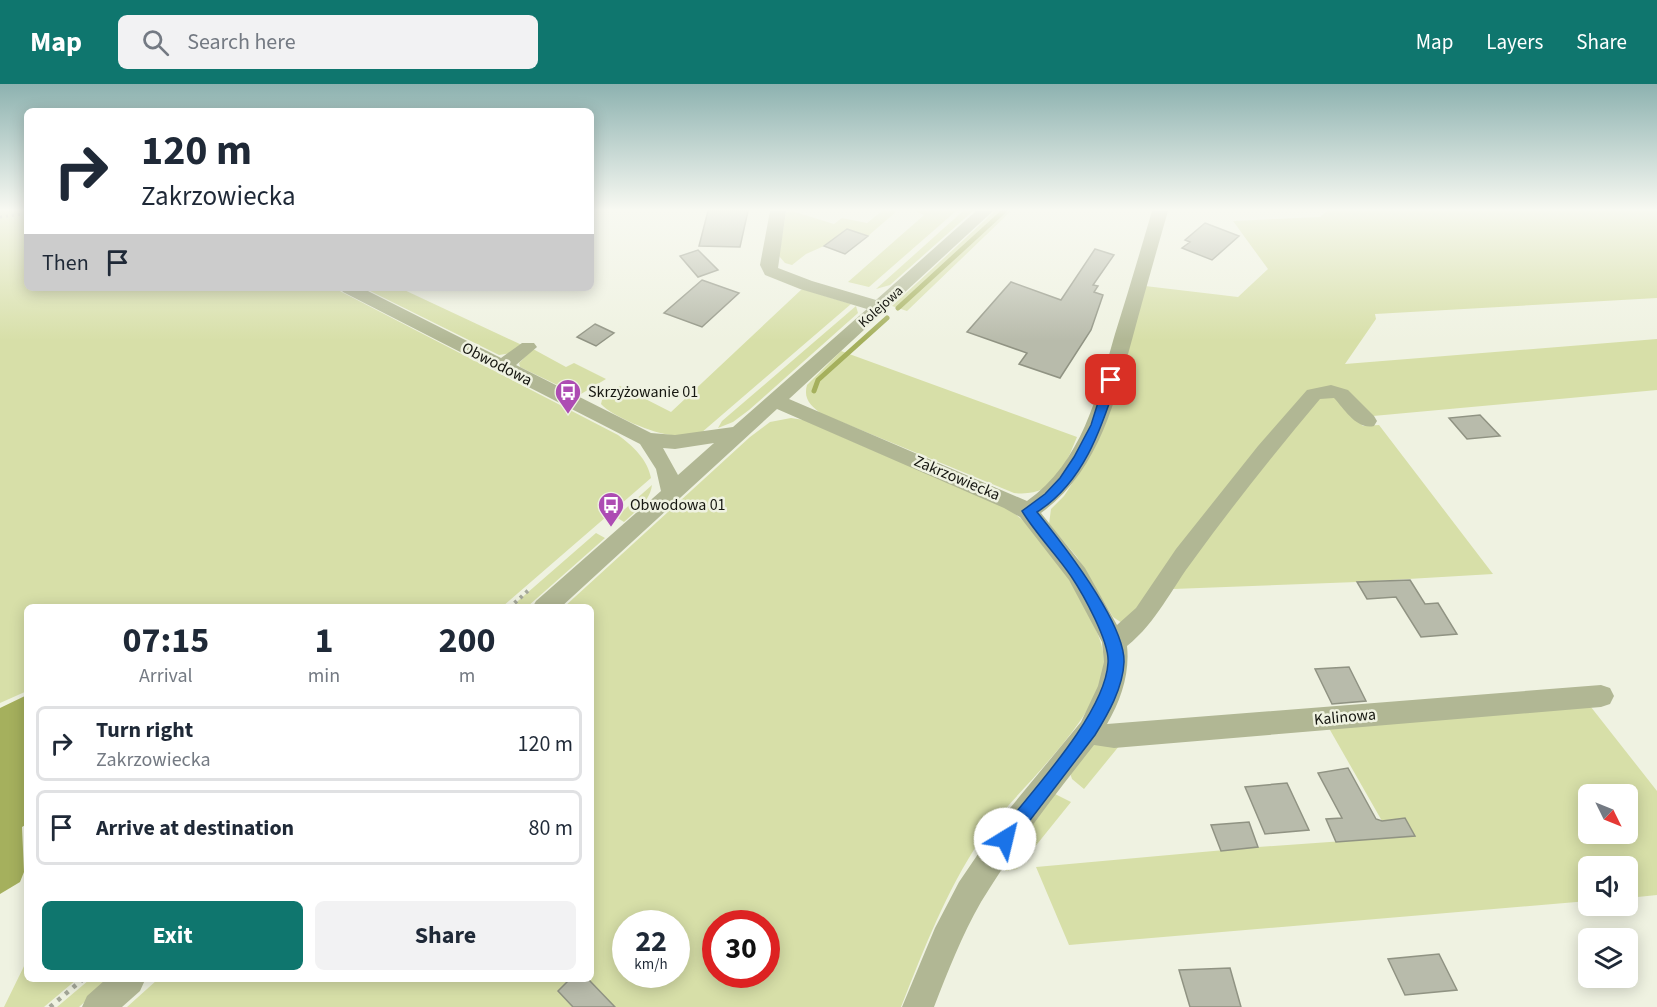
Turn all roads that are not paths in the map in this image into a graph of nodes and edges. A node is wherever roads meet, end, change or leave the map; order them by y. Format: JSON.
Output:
{"nodes":[{"id":1,"x":770,"y":254,"type":"edge"},
{"id":2,"x":938,"y":254,"type":"edge"},
{"id":3,"x":1147,"y":254,"type":"edge"},
{"id":4,"x":355,"y":291,"type":"edge"},
{"id":5,"x":880,"y":307,"type":"junction"},
{"id":6,"x":528,"y":347,"type":"dead end"},
{"id":7,"x":502,"y":366,"type":"junction"},
{"id":8,"x":775,"y":401,"type":"junction"},
{"id":9,"x":1367,"y":421,"type":"dead end"},
{"id":10,"x":739,"y":433,"type":"junction"},
{"id":11,"x":647,"y":439,"type":"junction"},
{"id":12,"x":672,"y":493,"type":"junction"},
{"id":13,"x":1028,"y":511,"type":"junction"},
{"id":14,"x":548,"y":604,"type":"edge"},
{"id":15,"x":1114,"y":642,"type":"junction"},
{"id":16,"x":1601,"y":696,"type":"dead end"},
{"id":17,"x":1090,"y":730,"type":"junction"},
{"id":18,"x":127,"y":982,"type":"edge"},
{"id":19,"x":98,"y":1007,"type":"edge"},
{"id":20,"x":918,"y":1007,"type":"edge"}],
"edges":[{"from":1,"to":5,"type":"street"},
{"from":2,"to":5,"type":"street","name":"Kolejowa"},
{"from":3,"to":13,"type":"street"},
{"from":4,"to":7,"type":"street","name":"Obwodowa"},
{"from":5,"to":8,"type":"street","name":"Kolejowa"},
{"from":6,"to":7,"type":"street"},
{"from":7,"to":11,"type":"street","name":"Obwodowa"},
{"from":8,"to":10,"type":"street","name":"Kolejowa"},
{"from":8,"to":13,"type":"street","name":"Zakrzowiecka"},
{"from":9,"to":15,"type":"street"},
{"from":10,"to":11,"type":"street","name":"Obwodowa"},
{"from":10,"to":12,"type":"street","name":"Kolejowa"},
{"from":11,"to":12,"type":"street"},
{"from":12,"to":14,"type":"street","name":"Kolejowa"},
{"from":13,"to":15,"type":"street"},
{"from":15,"to":17,"type":"street"},
{"from":16,"to":17,"type":"street","name":"Kalinowa"},
{"from":17,"to":20,"type":"street"},
{"from":18,"to":19,"type":"street"}]}
